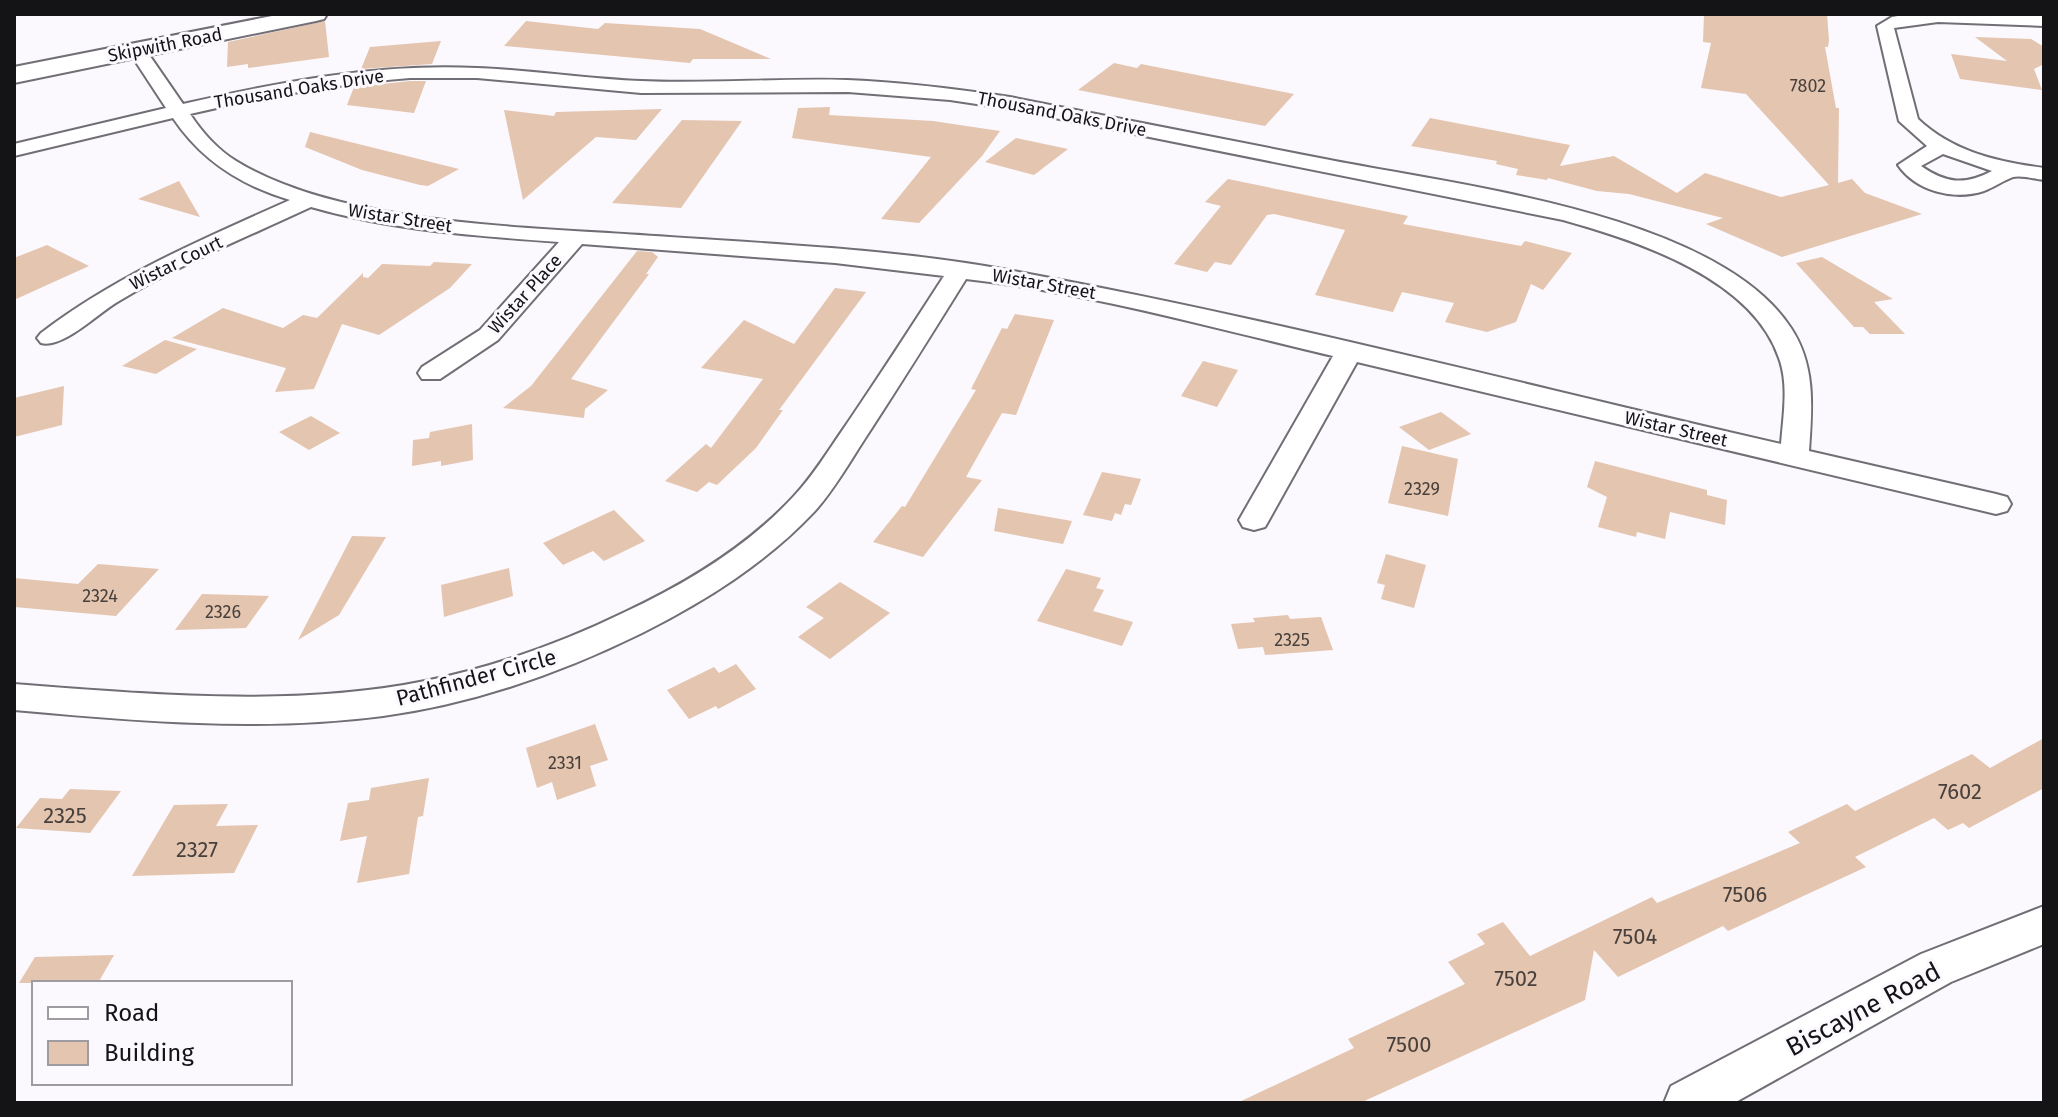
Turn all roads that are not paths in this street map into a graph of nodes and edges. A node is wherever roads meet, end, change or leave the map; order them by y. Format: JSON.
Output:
{"nodes":[{"id":1,"x":316,"y":14,"type":"edge"},
{"id":2,"x":2044,"y":21,"type":"edge"},
{"id":3,"x":137,"y":50,"type":"junction"},
{"id":4,"x":14,"y":75,"type":"edge"},
{"id":5,"x":178,"y":111,"type":"junction"},
{"id":6,"x":1941,"y":147,"type":"junction"},
{"id":7,"x":14,"y":150,"type":"edge"},
{"id":8,"x":2013,"y":169,"type":"junction"},
{"id":9,"x":2044,"y":174,"type":"edge"},
{"id":10,"x":308,"y":200,"type":"junction"},
{"id":11,"x":576,"y":237,"type":"junction"},
{"id":12,"x":960,"y":270,"type":"junction"},
{"id":13,"x":50,"y":338,"type":"dead end"},
{"id":14,"x":1349,"y":352,"type":"junction"},
{"id":15,"x":431,"y":373,"type":"dead end"},
{"id":16,"x":1794,"y":457,"type":"junction"},
{"id":17,"x":1996,"y":504,"type":"dead end"},
{"id":18,"x":1254,"y":520,"type":"dead end"},
{"id":19,"x":14,"y":697,"type":"edge"},
{"id":20,"x":2036,"y":936,"type":"edge"},
{"id":21,"x":1688,"y":1103,"type":"edge"}],
"edges":[{"from":1,"to":3,"type":"main road","name":"Skipwith Road"},
{"from":2,"to":6,"type":"street"},
{"from":3,"to":4,"type":"main road","name":"Skipwith Road"},
{"from":3,"to":5,"type":"street","name":"Wistar Street"},
{"from":5,"to":7,"type":"street"},
{"from":5,"to":10,"type":"street","name":"Wistar Street"},
{"from":5,"to":16,"type":"street","name":"Thousand Oaks Drive"},
{"from":6,"to":8,"type":"street"},
{"from":6,"to":8,"type":"street"},
{"from":8,"to":9,"type":"street"},
{"from":10,"to":11,"type":"street","name":"Wistar Street"},
{"from":10,"to":13,"type":"street","name":"Wistar Court"},
{"from":11,"to":12,"type":"street","name":"Wistar Street"},
{"from":11,"to":15,"type":"street","name":"Wistar Place"},
{"from":12,"to":14,"type":"street","name":"Wistar Street"},
{"from":12,"to":19,"type":"street","name":"Pathfinder Circle"},
{"from":14,"to":16,"type":"street","name":"Wistar Street"},
{"from":14,"to":18,"type":"street"},
{"from":16,"to":17,"type":"street","name":"Wistar Street"},
{"from":20,"to":21,"type":"street","name":"Biscayne Road"}]}
